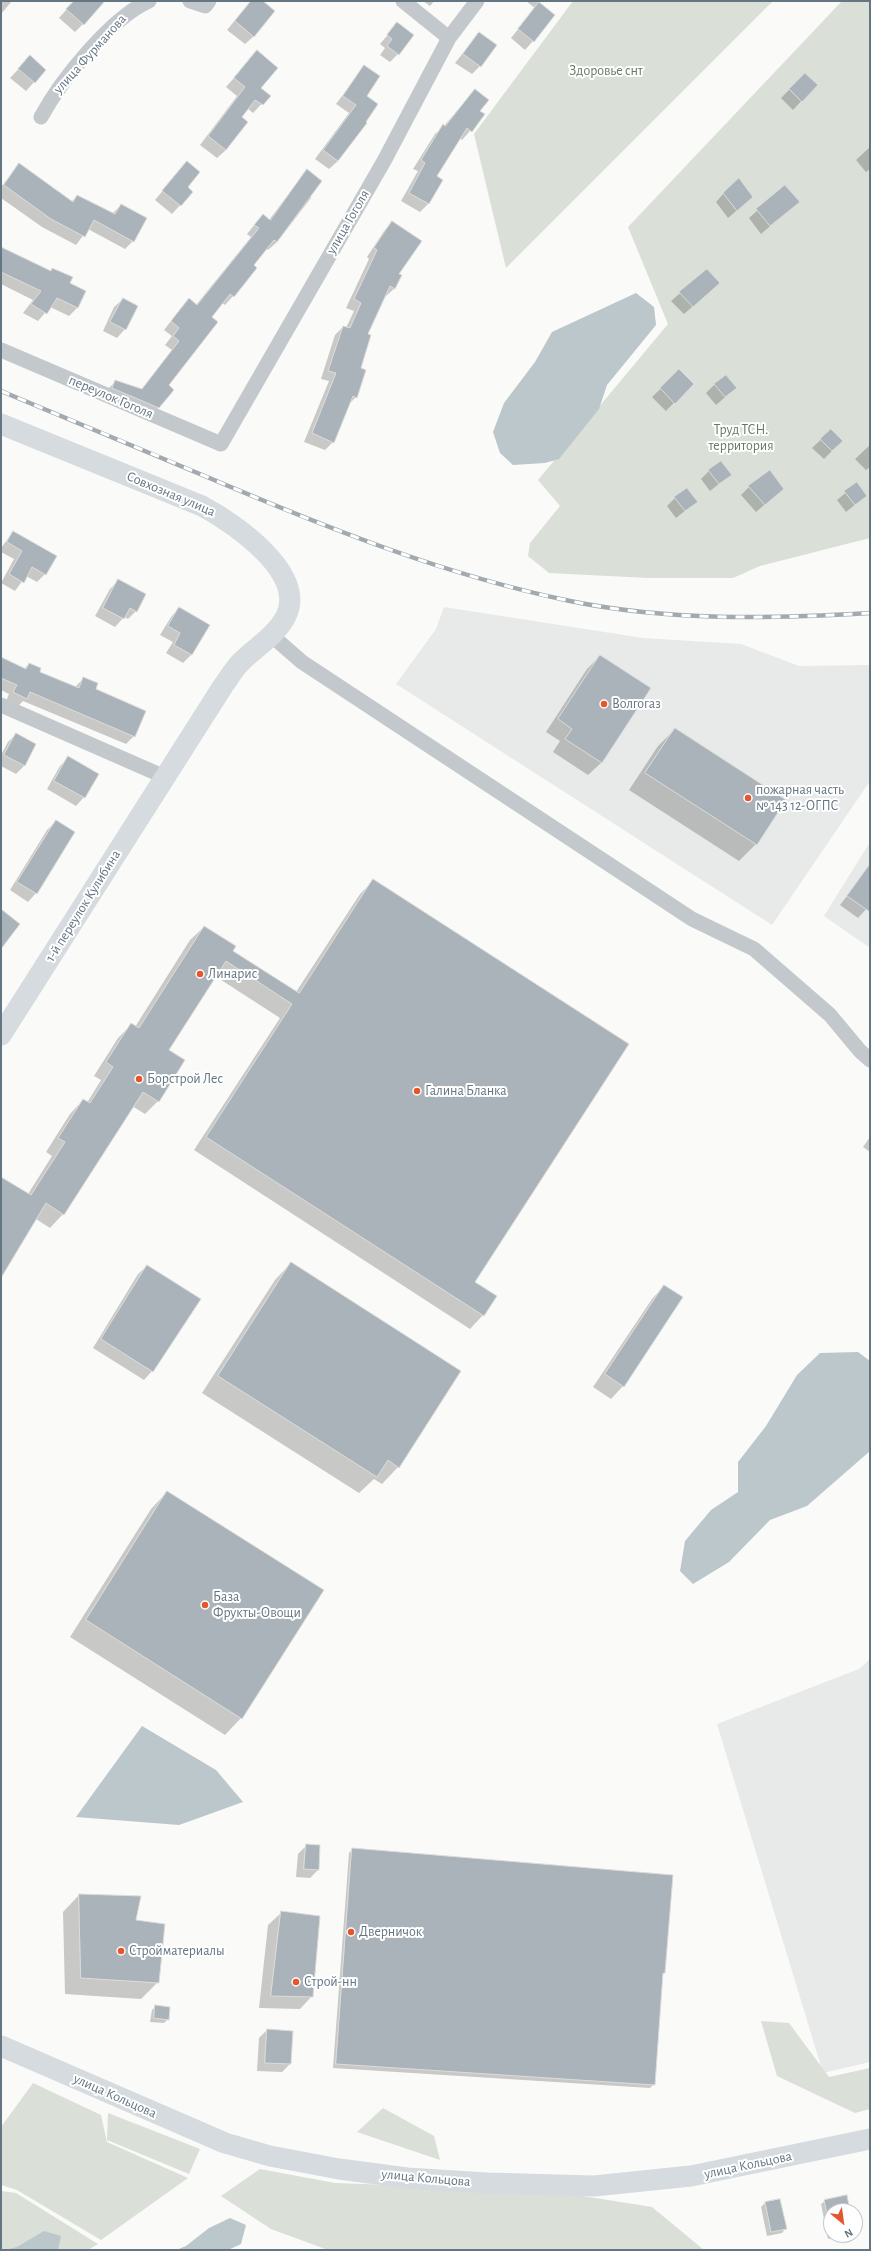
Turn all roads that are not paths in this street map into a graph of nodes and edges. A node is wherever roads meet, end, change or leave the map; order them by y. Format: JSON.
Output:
{"nodes":[{"id":1,"x":149,"y":1,"type":"edge"},
{"id":2,"x":190,"y":1,"type":"edge"},
{"id":3,"x":209,"y":1,"type":"edge"},
{"id":4,"x":403,"y":1,"type":"edge"},
{"id":5,"x":477,"y":1,"type":"edge"},
{"id":6,"x":449,"y":38,"type":"junction"},
{"id":7,"x":40,"y":117,"type":"dead end"},
{"id":8,"x":1,"y":350,"type":"edge"},
{"id":9,"x":1,"y":424,"type":"edge"},
{"id":10,"x":220,"y":444,"type":"joint"},
{"id":11,"x":271,"y":635,"type":"junction"},
{"id":12,"x":1,"y":705,"type":"edge"},
{"id":13,"x":165,"y":777,"type":"junction"},
{"id":14,"x":1,"y":1034,"type":"edge"},
{"id":15,"x":870,"y":1060,"type":"edge"},
{"id":16,"x":1,"y":2046,"type":"edge"},
{"id":17,"x":870,"y":2139,"type":"edge"}],
"edges":[{"from":1,"to":7,"type":"street","name":"улица Фурманова"},
{"from":2,"to":3,"type":"street"},
{"from":4,"to":6,"type":"street"},
{"from":5,"to":6,"type":"street","name":"улица Гоголя"},
{"from":6,"to":10,"type":"street","name":"улица Гоголя"},
{"from":8,"to":10,"type":"street","name":"переулок Гоголя"},
{"from":9,"to":11,"type":"main road","name":"Совхозная улица"},
{"from":11,"to":13,"type":"main road","name":"1-й переулок Кулибина"},
{"from":11,"to":15,"type":"street"},
{"from":12,"to":13,"type":"street"},
{"from":13,"to":14,"type":"main road","name":"1-й переулок Кулибина"},
{"from":16,"to":17,"type":"main road","name":"улица Кольцова"}]}
